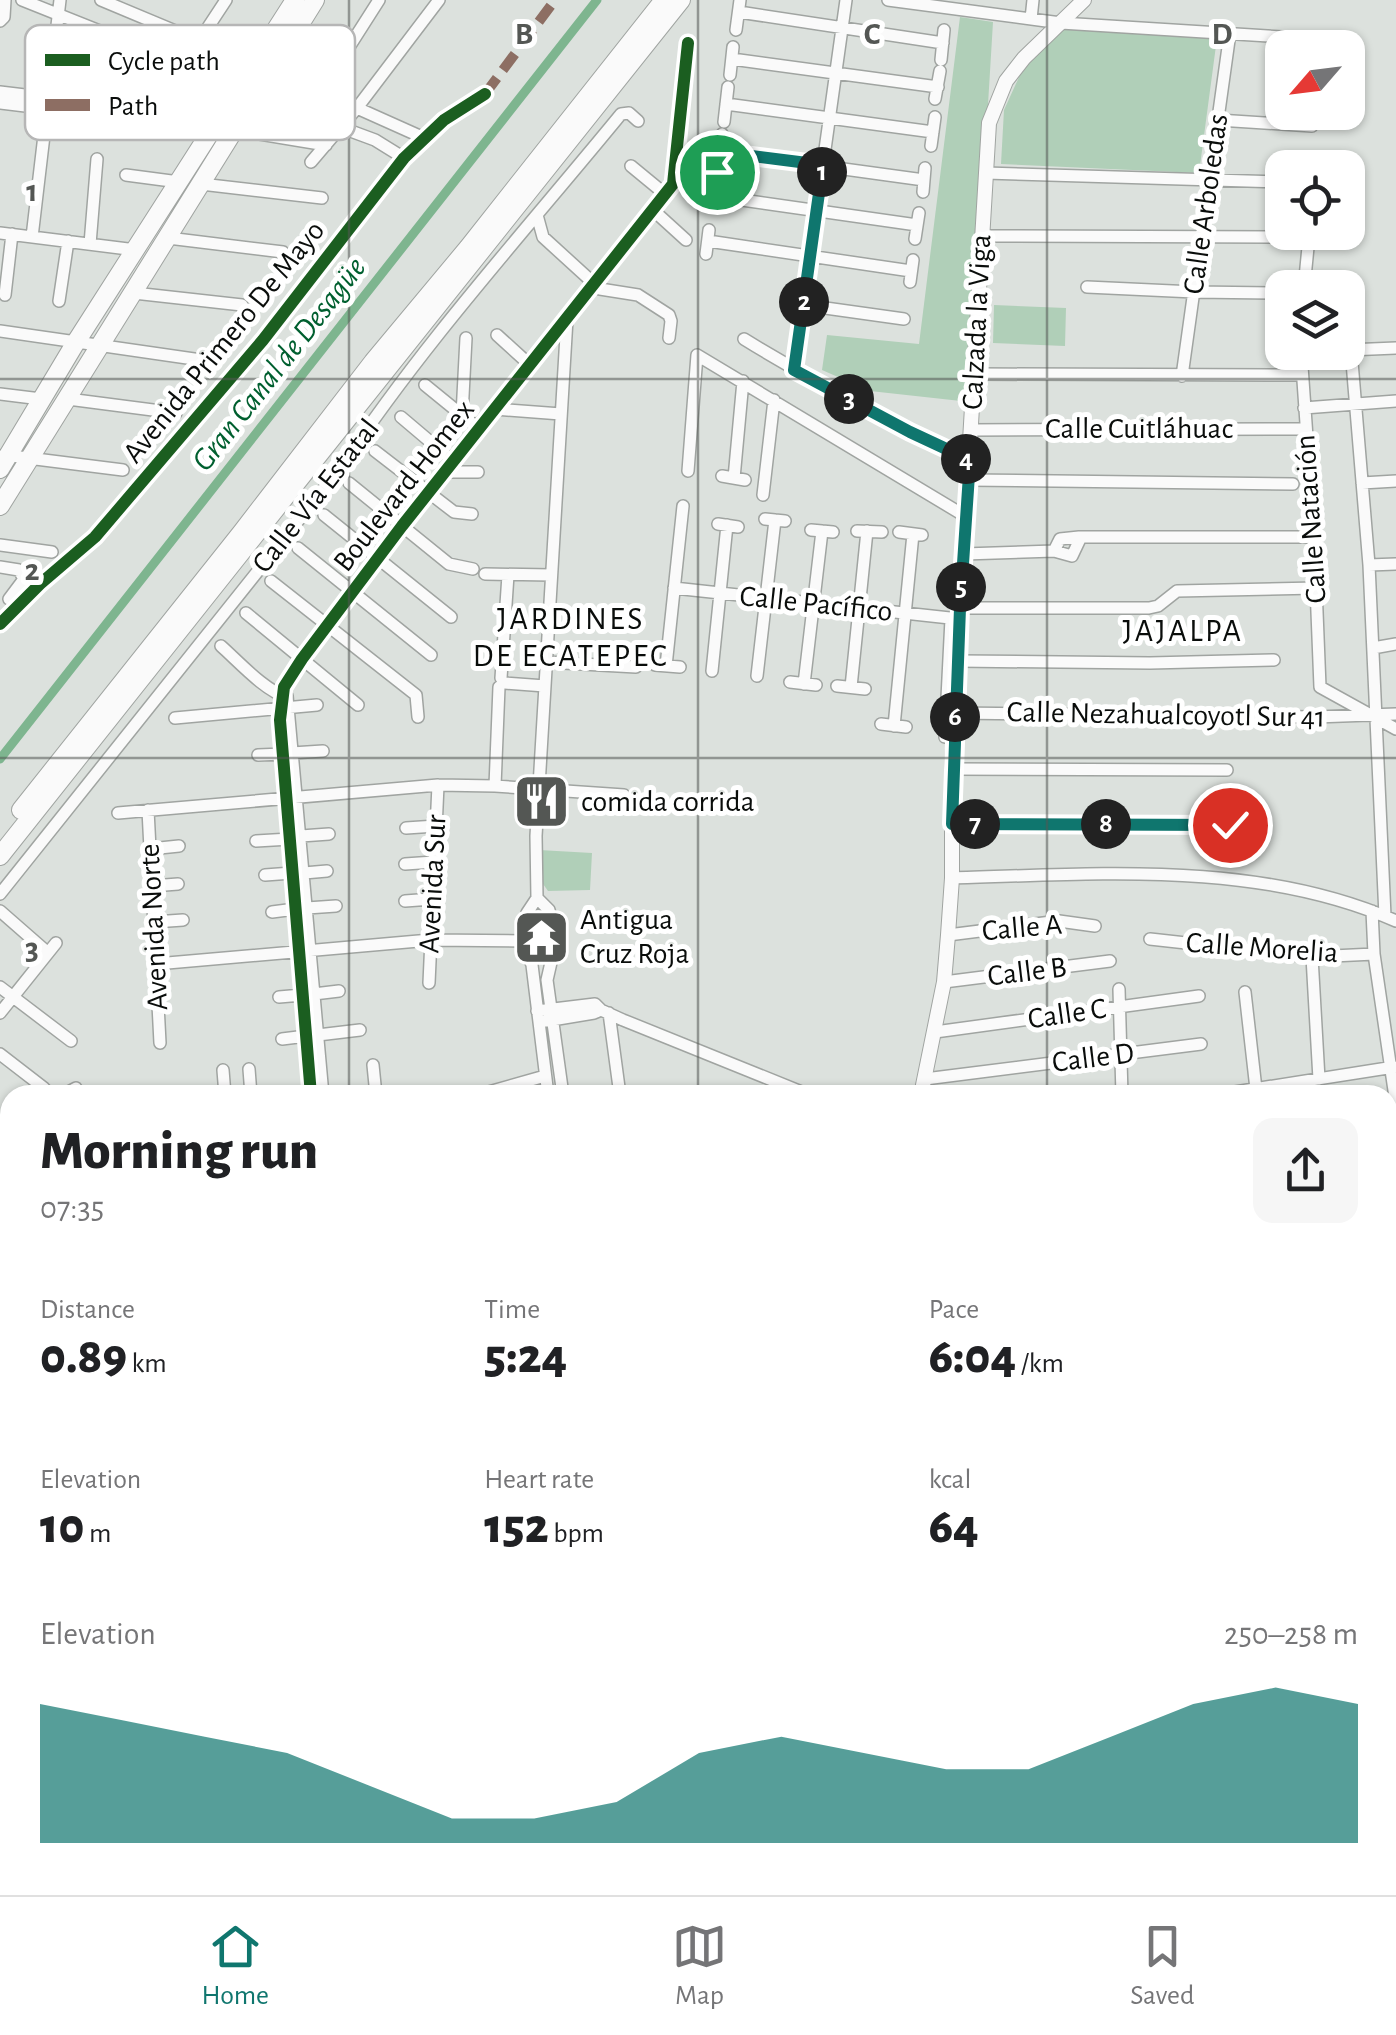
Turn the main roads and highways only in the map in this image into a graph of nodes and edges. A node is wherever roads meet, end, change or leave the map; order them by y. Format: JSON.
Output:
{"nodes":[{"id":1,"x":295,"y":0,"type":"edge"},
{"id":2,"x":315,"y":0,"type":"edge"},
{"id":3,"x":664,"y":0,"type":"edge"},
{"id":4,"x":681,"y":0,"type":"edge"},
{"id":5,"x":1084,"y":0,"type":"edge"},
{"id":6,"x":283,"y":25,"type":"edge"},
{"id":7,"x":296,"y":25,"type":"edge"},
{"id":8,"x":205,"y":140,"type":"edge"},
{"id":9,"x":232,"y":140,"type":"edge"},
{"id":10,"x":3,"y":459,"type":"edge"},
{"id":11,"x":0,"y":506,"type":"edge"},
{"id":12,"x":0,"y":838,"type":"edge"},
{"id":13,"x":0,"y":856,"type":"edge"},
{"id":14,"x":923,"y":1085,"type":"edge"}],
"edges":[{"from":1,"to":6,"type":"highway"},
{"from":2,"to":7,"type":"highway"},
{"from":3,"to":12,"type":"highway"},
{"from":4,"to":13,"type":"highway"},
{"from":5,"to":14,"type":"main road","name":"Calzada la Viga"},
{"from":8,"to":10,"type":"highway"},
{"from":9,"to":11,"type":"highway"}]}
